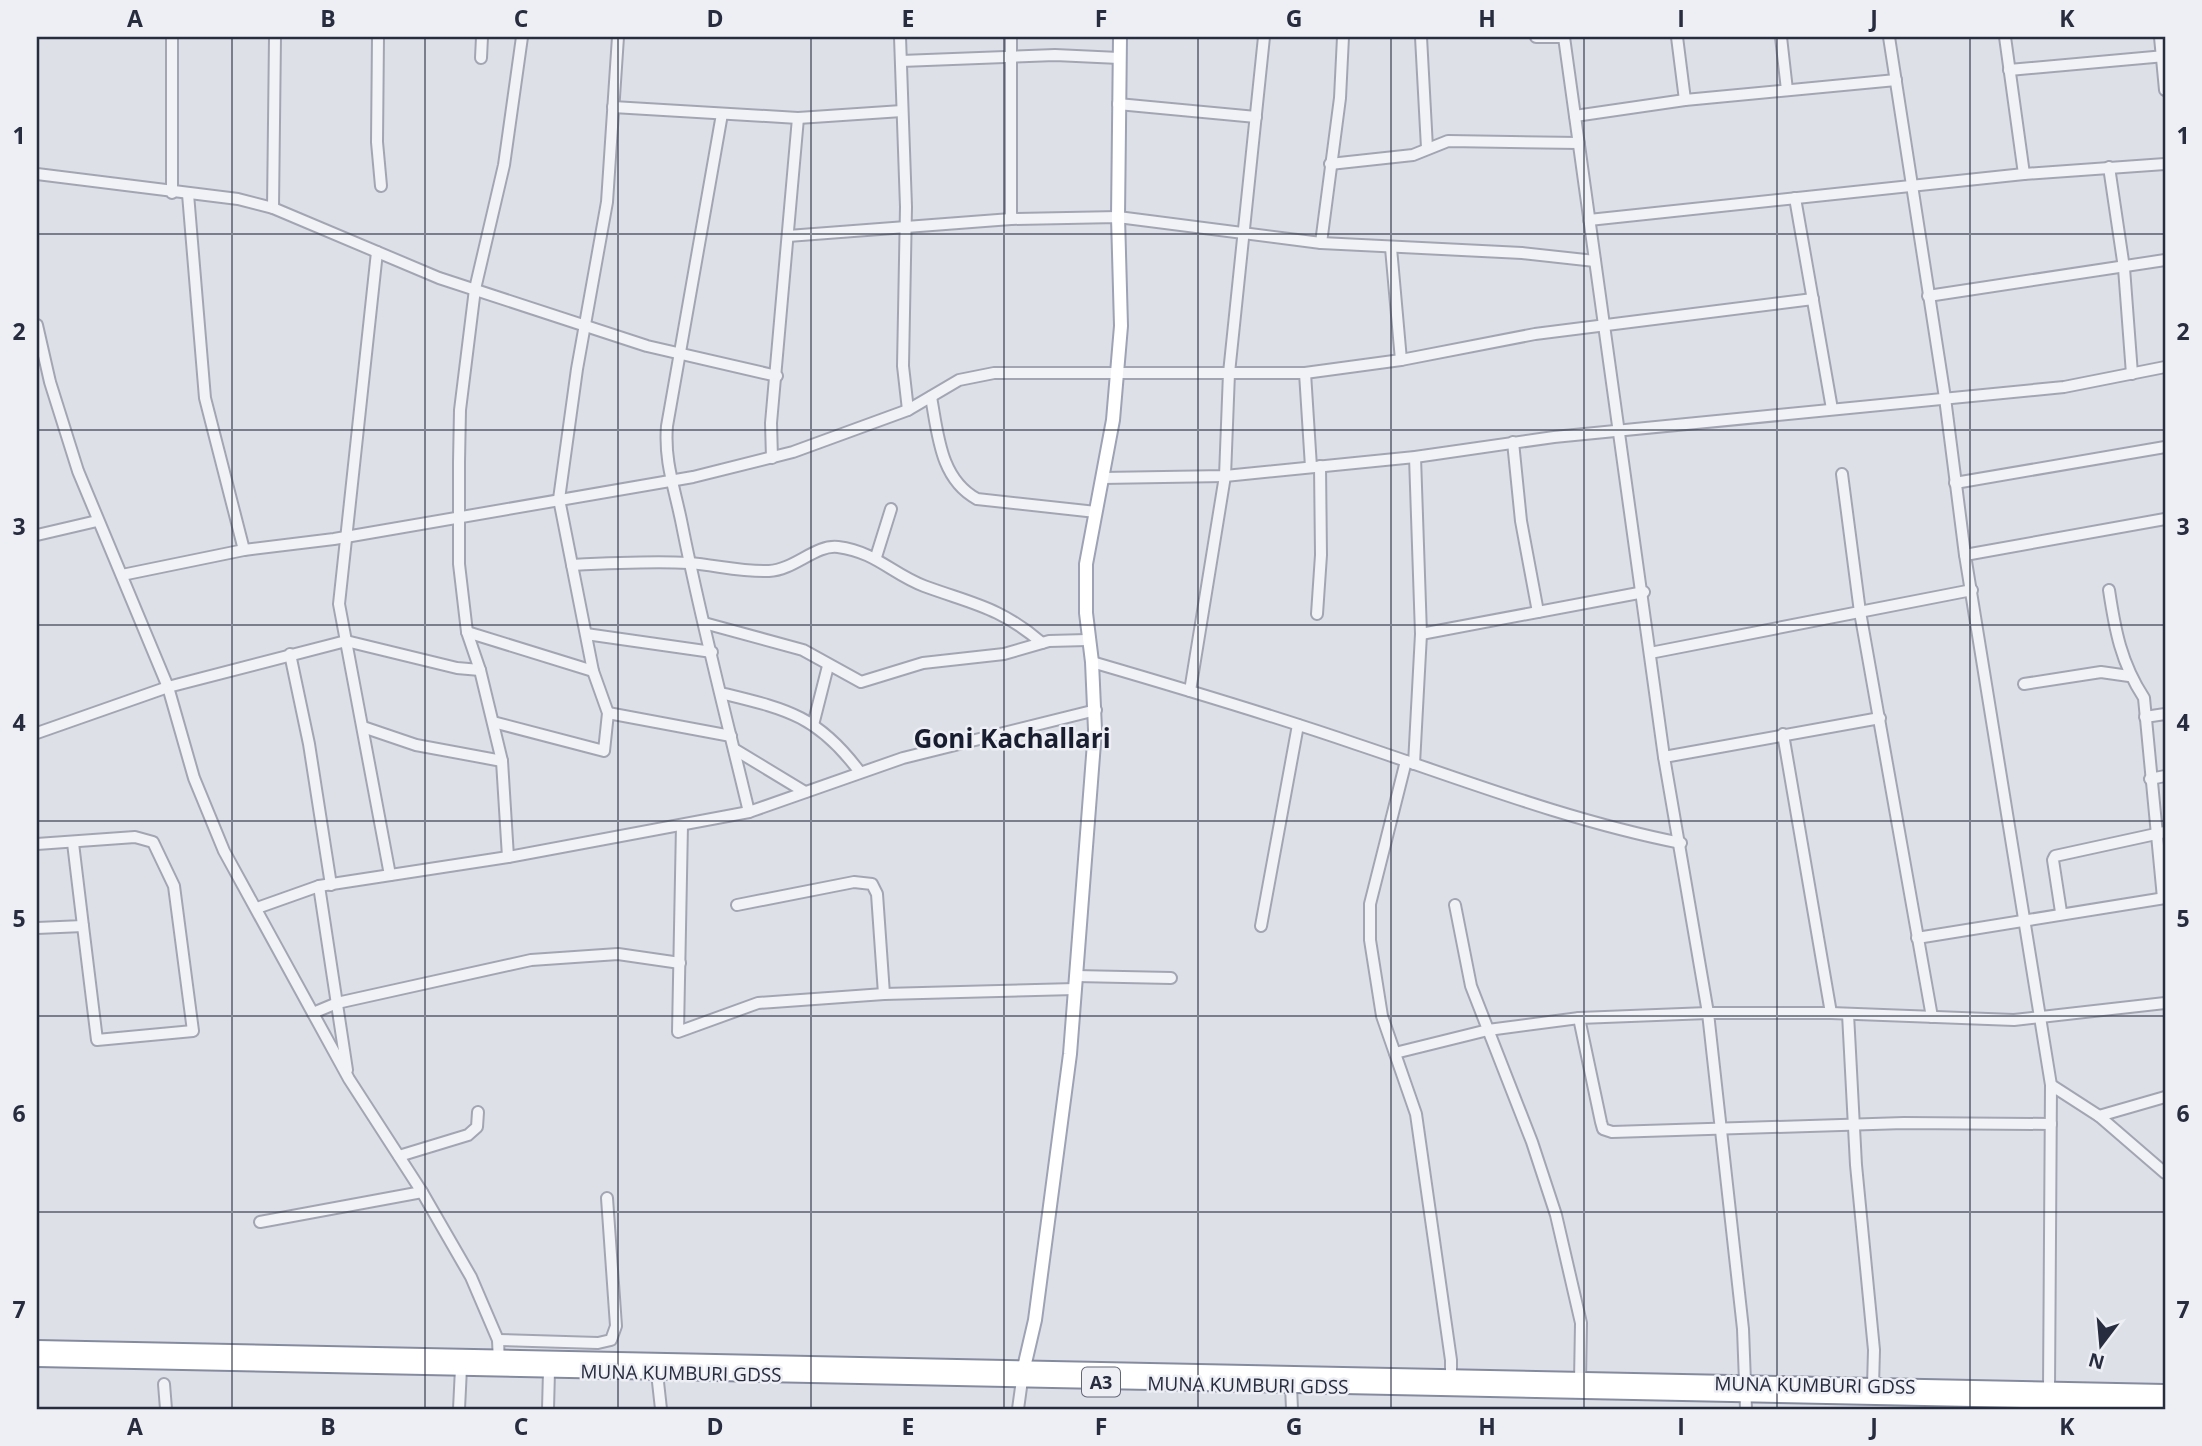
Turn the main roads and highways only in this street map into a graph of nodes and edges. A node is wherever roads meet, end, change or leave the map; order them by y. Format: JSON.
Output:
{"nodes":[{"id":1,"x":1120,"y":37,"type":"edge"},
{"id":2,"x":37,"y":1348,"type":"edge"},
{"id":3,"x":37,"y":1359,"type":"edge"},
{"id":4,"x":499,"y":1363,"type":"junction"},
{"id":5,"x":1023,"y":1374,"type":"junction"},
{"id":6,"x":2165,"y":1392,"type":"edge"},
{"id":7,"x":1746,"y":1396,"type":"edge"},
{"id":8,"x":1873,"y":1397,"type":"edge"},
{"id":9,"x":2165,"y":1403,"type":"edge"}],
"edges":[{"from":1,"to":5,"type":"main road"},
{"from":2,"to":4,"type":"highway","name":"MUNA KUMBURI GDSS","number":"A3"},
{"from":3,"to":4,"type":"highway","name":"MUNA KUMBURI GDSS","number":"A3"},
{"from":4,"to":5,"type":"highway","name":"MUNA KUMBURI GDSS","number":"A3"},
{"from":4,"to":5,"type":"highway","name":"MUNA KUMBURI GDSS","number":"A3"},
{"from":5,"to":7,"type":"highway","name":"MUNA KUMBURI GDSS","number":"A3"},
{"from":5,"to":7,"type":"highway","name":"MUNA KUMBURI GDSS","number":"A3"},
{"from":6,"to":8,"type":"highway","name":"MUNA KUMBURI GDSS","number":"A3"},
{"from":7,"to":8,"type":"highway","name":"MUNA KUMBURI GDSS","number":"A3"},
{"from":8,"to":9,"type":"highway","name":"MUNA KUMBURI GDSS","number":"A3"}]}
